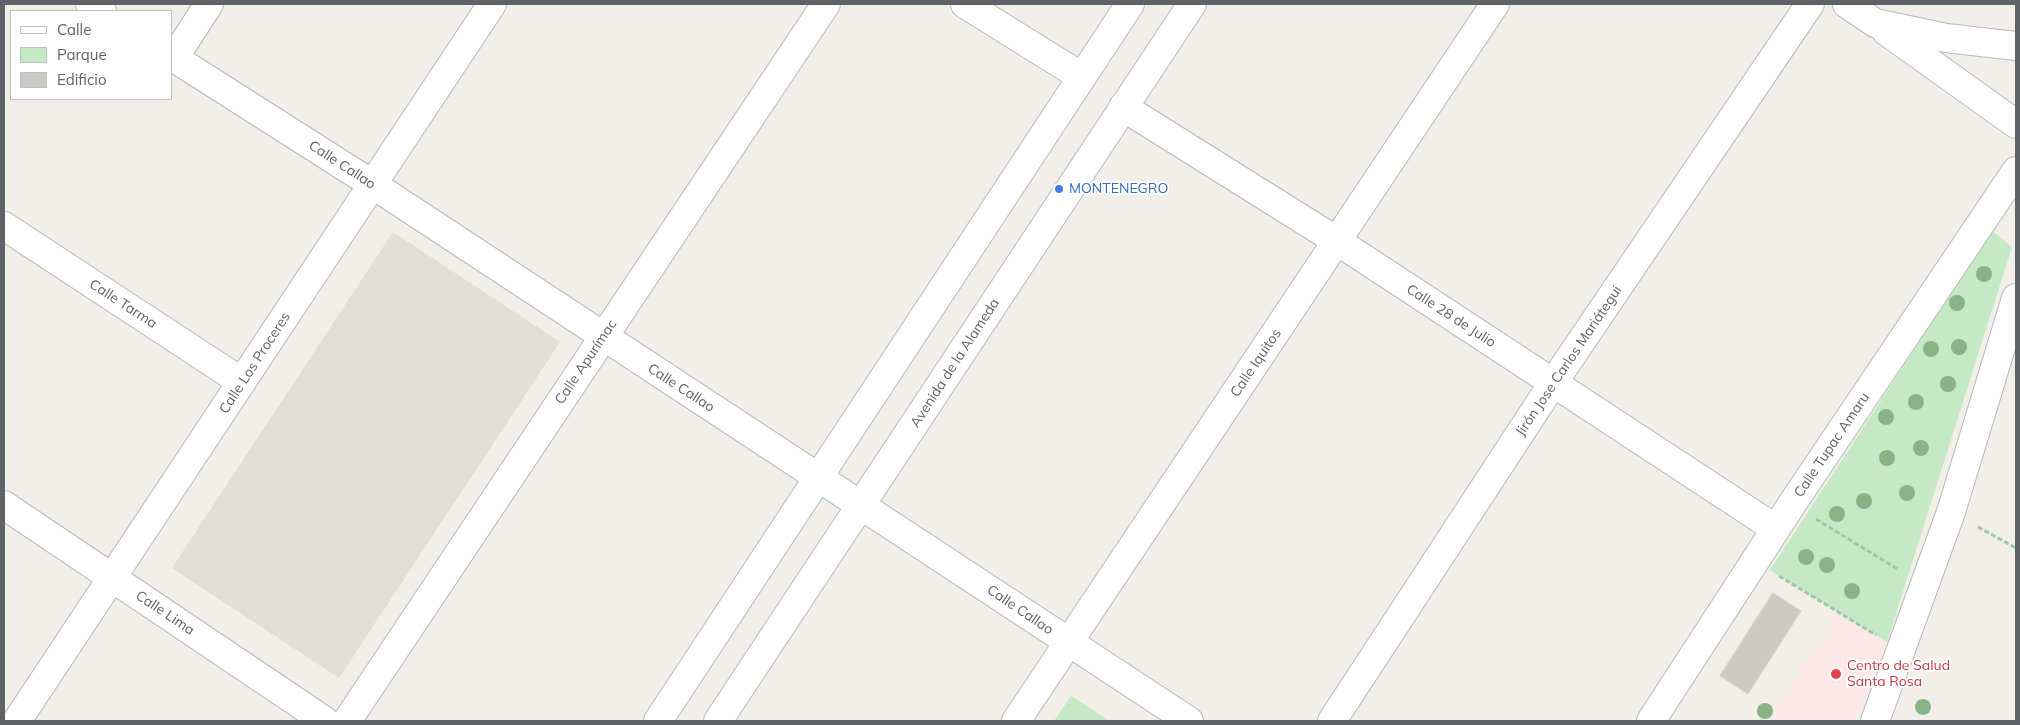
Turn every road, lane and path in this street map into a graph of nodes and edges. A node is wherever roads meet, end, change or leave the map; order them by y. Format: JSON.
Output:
{"nodes":[{"id":1,"x":209,"y":4,"type":"edge"},
{"id":2,"x":492,"y":4,"type":"edge"},
{"id":3,"x":826,"y":4,"type":"edge"},
{"id":4,"x":965,"y":4,"type":"edge"},
{"id":5,"x":1130,"y":4,"type":"edge"},
{"id":6,"x":1192,"y":4,"type":"edge"},
{"id":7,"x":1495,"y":4,"type":"edge"},
{"id":8,"x":1810,"y":4,"type":"edge"},
{"id":9,"x":1847,"y":4,"type":"edge"},
{"id":10,"x":1875,"y":23,"type":"junction"},
{"id":11,"x":2016,"y":46,"type":"edge"},
{"id":12,"x":173,"y":57,"type":"edge"},
{"id":13,"x":1082,"y":77,"type":"junction"},
{"id":14,"x":1123,"y":107,"type":"junction"},
{"id":15,"x":2016,"y":124,"type":"edge"},
{"id":16,"x":2016,"y":171,"type":"edge"},
{"id":17,"x":372,"y":184,"type":"junction"},
{"id":18,"x":4,"y":226,"type":"edge"},
{"id":19,"x":1337,"y":241,"type":"junction"},
{"id":20,"x":2016,"y":298,"type":"edge"},
{"id":21,"x":603,"y":337,"type":"junction"},
{"id":22,"x":242,"y":382,"type":"junction"},
{"id":23,"x":1553,"y":383,"type":"junction"},
{"id":24,"x":818,"y":477,"type":"junction"},
{"id":25,"x":1792,"y":504,"type":"junction"},
{"id":26,"x":4,"y":505,"type":"edge"},
{"id":27,"x":861,"y":505,"type":"junction"},
{"id":28,"x":1951,"y":512,"type":"junction"},
{"id":29,"x":1776,"y":529,"type":"junction"},
{"id":30,"x":2016,"y":548,"type":"edge"},
{"id":31,"x":1755,"y":561,"type":"junction"},
{"id":32,"x":112,"y":578,"type":"junction"},
{"id":33,"x":1925,"y":586,"type":"junction"},
{"id":34,"x":1069,"y":642,"type":"junction"},
{"id":35,"x":1901,"y":651,"type":"junction"},
{"id":36,"x":17,"y":721,"type":"edge"},
{"id":37,"x":325,"y":721,"type":"edge"},
{"id":38,"x":347,"y":721,"type":"edge"},
{"id":39,"x":658,"y":721,"type":"edge"},
{"id":40,"x":718,"y":721,"type":"edge"},
{"id":41,"x":1016,"y":721,"type":"edge"},
{"id":42,"x":1189,"y":721,"type":"edge"},
{"id":43,"x":1332,"y":721,"type":"edge"},
{"id":44,"x":1651,"y":721,"type":"edge"},
{"id":45,"x":1875,"y":721,"type":"edge"}],
"edges":[{"from":1,"to":12,"type":"street"},
{"from":2,"to":17,"type":"street","name":"Calle Los Proceres"},
{"from":3,"to":21,"type":"street","name":"Calle Apurímac"},
{"from":4,"to":13,"type":"street"},
{"from":5,"to":13,"type":"street"},
{"from":6,"to":14,"type":"street","name":"Avenida de la Alameda"},
{"from":7,"to":19,"type":"street","name":"Calle Iquitos"},
{"from":8,"to":23,"type":"street","name":"Jirón Jose Carlos Mariátegui"},
{"from":9,"to":10,"type":"street"},
{"from":10,"to":11,"type":"street"},
{"from":10,"to":15,"type":"street"},
{"from":12,"to":17,"type":"street","name":"Calle Callao"},
{"from":13,"to":24,"type":"street"},
{"from":14,"to":19,"type":"street","name":"Calle 28 de Julio"},
{"from":14,"to":27,"type":"street","name":"Avenida de la Alameda"},
{"from":16,"to":25,"type":"street","name":"Calle Tupac Amaru"},
{"from":17,"to":21,"type":"street","name":"Calle Callao"},
{"from":17,"to":22,"type":"street","name":"Calle Los Proceres"},
{"from":18,"to":22,"type":"street","name":"Calle Tarma"},
{"from":19,"to":23,"type":"street","name":"Calle 28 de Julio"},
{"from":19,"to":34,"type":"street","name":"Calle Iquitos"},
{"from":20,"to":28,"type":"street"},
{"from":21,"to":24,"type":"street","name":"Calle Callao"},
{"from":21,"to":38,"type":"street","name":"Calle Apurímac"},
{"from":22,"to":32,"type":"street","name":"Calle Los Proceres"},
{"from":23,"to":29,"type":"street","name":"Calle 28 de Julio"},
{"from":23,"to":43,"type":"street","name":"Jirón Jose Carlos Mariátegui"},
{"from":24,"to":27,"type":"street","name":"Calle Callao"},
{"from":24,"to":39,"type":"street"},
{"from":25,"to":29,"type":"street","name":"Calle Tupac Amaru"},
{"from":25,"to":33,"type":"path"},
{"from":26,"to":32,"type":"street","name":"Calle Lima"},
{"from":27,"to":34,"type":"street","name":"Calle Callao"},
{"from":27,"to":40,"type":"street","name":"Avenida de la Alameda"},
{"from":28,"to":30,"type":"path"},
{"from":28,"to":33,"type":"street"},
{"from":29,"to":31,"type":"street","name":"Calle Tupac Amaru"},
{"from":31,"to":35,"type":"path"},
{"from":31,"to":44,"type":"street","name":"Calle Tupac Amaru"},
{"from":32,"to":36,"type":"street","name":"Calle Los Proceres"},
{"from":32,"to":37,"type":"street","name":"Calle Lima"},
{"from":33,"to":35,"type":"street"},
{"from":34,"to":41,"type":"street","name":"Calle Iquitos"},
{"from":34,"to":42,"type":"street","name":"Calle Callao"},
{"from":35,"to":45,"type":"street"}]}
